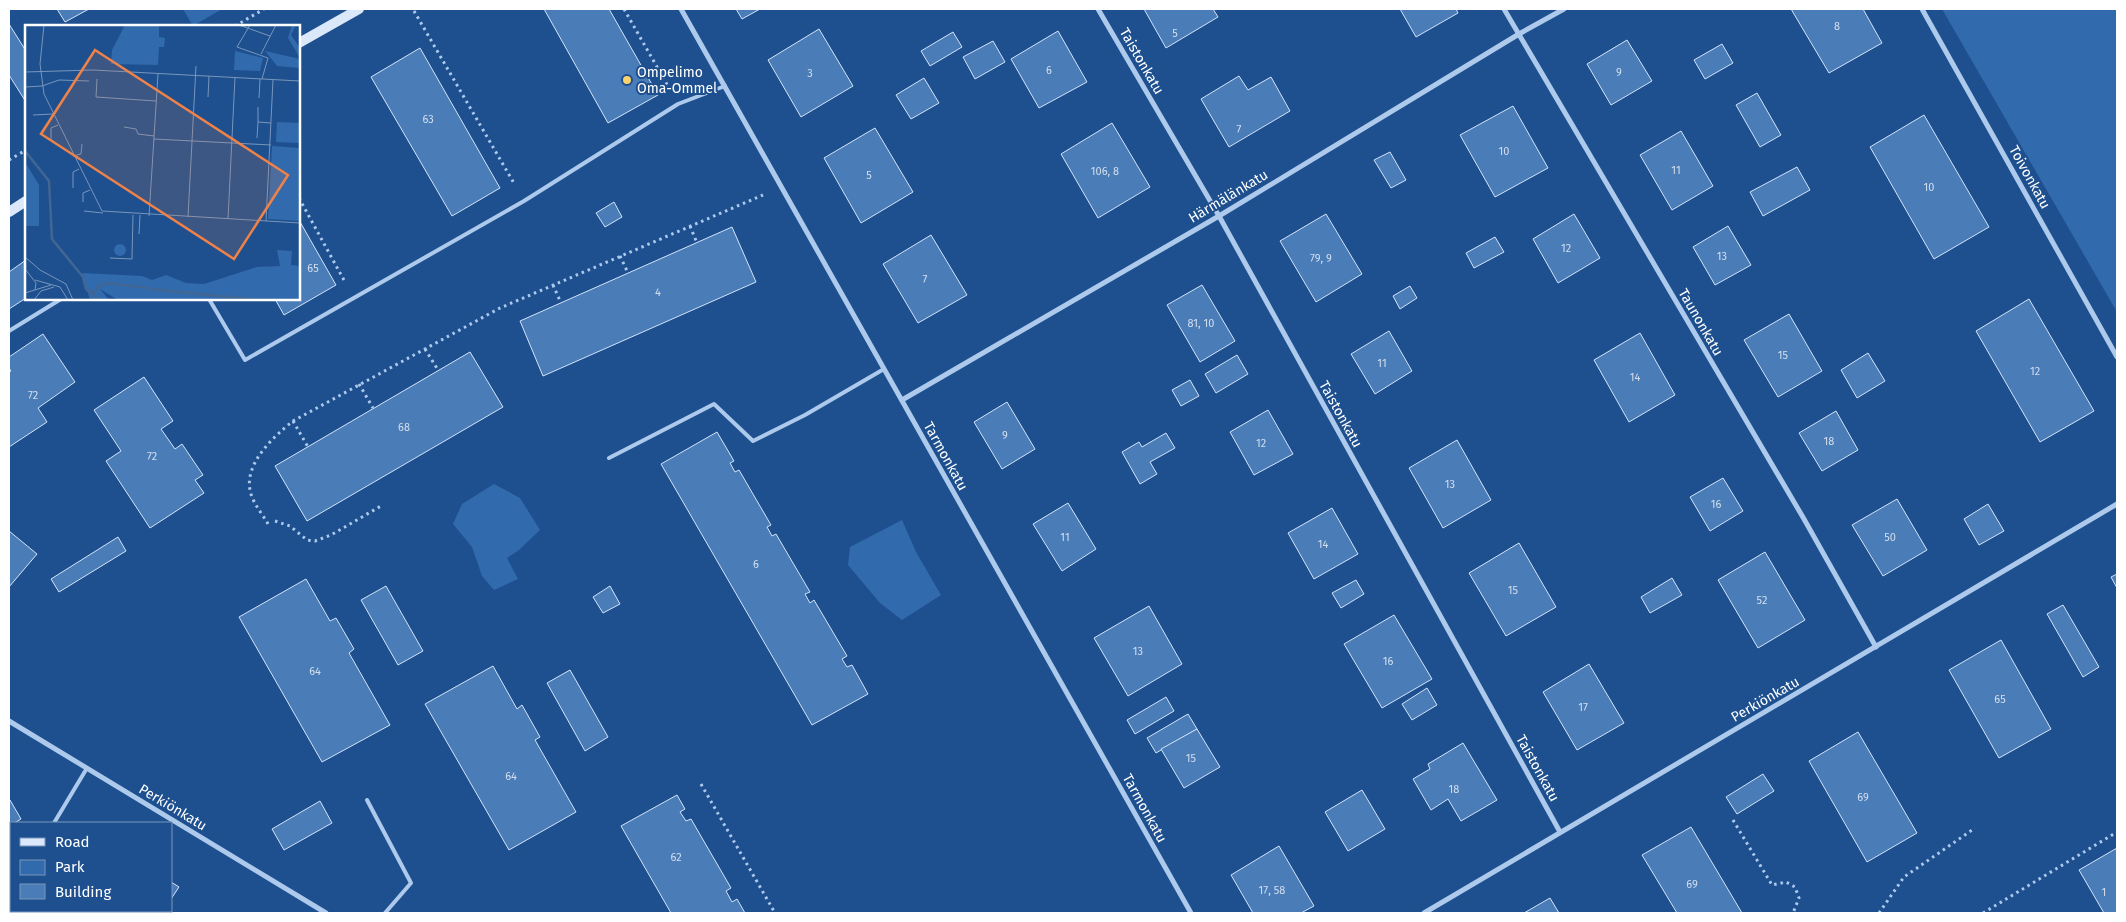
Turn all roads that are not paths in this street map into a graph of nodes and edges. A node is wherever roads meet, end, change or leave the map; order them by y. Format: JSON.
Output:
{"nodes":[{"id":1,"x":359,"y":9,"type":"edge"},
{"id":2,"x":681,"y":9,"type":"edge"},
{"id":3,"x":1098,"y":9,"type":"edge"},
{"id":4,"x":1504,"y":9,"type":"edge"},
{"id":5,"x":1564,"y":9,"type":"edge"},
{"id":6,"x":1922,"y":9,"type":"edge"},
{"id":7,"x":1519,"y":34,"type":"junction"},
{"id":8,"x":300,"y":42,"type":"edge"},
{"id":9,"x":725,"y":86,"type":"junction"},
{"id":10,"x":25,"y":202,"type":"edge"},
{"id":11,"x":9,"y":212,"type":"edge"},
{"id":12,"x":1219,"y":216,"type":"junction"},
{"id":13,"x":59,"y":300,"type":"edge"},
{"id":14,"x":210,"y":300,"type":"edge"},
{"id":15,"x":9,"y":331,"type":"edge"},
{"id":16,"x":2117,"y":357,"type":"edge"},
{"id":17,"x":884,"y":369,"type":"junction"},
{"id":18,"x":902,"y":400,"type":"junction"},
{"id":19,"x":609,"y":458,"type":"dead end"},
{"id":20,"x":2117,"y":504,"type":"edge"},
{"id":21,"x":1876,"y":647,"type":"junction"},
{"id":22,"x":9,"y":721,"type":"edge"},
{"id":23,"x":88,"y":768,"type":"junction"},
{"id":24,"x":367,"y":800,"type":"dead end"},
{"id":25,"x":55,"y":822,"type":"edge"},
{"id":26,"x":1560,"y":832,"type":"junction"},
{"id":27,"x":326,"y":913,"type":"edge"},
{"id":28,"x":385,"y":913,"type":"edge"},
{"id":29,"x":1191,"y":913,"type":"edge"},
{"id":30,"x":1424,"y":913,"type":"edge"}],
"edges":[{"from":1,"to":8,"type":"street"},
{"from":2,"to":9,"type":"street","name":"Tarmonkatu"},
{"from":3,"to":12,"type":"street","name":"Taistonkatu"},
{"from":4,"to":7,"type":"street","name":"Taunonkatu"},
{"from":5,"to":7,"type":"street","name":"Härmälänkatu"},
{"from":6,"to":16,"type":"street","name":"Toivonkatu"},
{"from":7,"to":12,"type":"street","name":"Härmälänkatu"},
{"from":7,"to":21,"type":"street","name":"Taunonkatu"},
{"from":9,"to":14,"type":"lane"},
{"from":9,"to":17,"type":"street","name":"Tarmonkatu"},
{"from":10,"to":11,"type":"street"},
{"from":12,"to":18,"type":"street","name":"Härmälänkatu"},
{"from":12,"to":26,"type":"street","name":"Taistonkatu"},
{"from":13,"to":15,"type":"lane"},
{"from":17,"to":18,"type":"street","name":"Tarmonkatu"},
{"from":17,"to":19,"type":"lane"},
{"from":18,"to":29,"type":"street","name":"Tarmonkatu"},
{"from":20,"to":21,"type":"street","name":"Perkiönkatu"},
{"from":21,"to":26,"type":"street","name":"Perkiönkatu"},
{"from":22,"to":23,"type":"street","name":"Perkiönkatu"},
{"from":23,"to":25,"type":"lane"},
{"from":23,"to":27,"type":"street","name":"Perkiönkatu"},
{"from":24,"to":28,"type":"lane"},
{"from":26,"to":30,"type":"street","name":"Perkiönkatu"}]}
